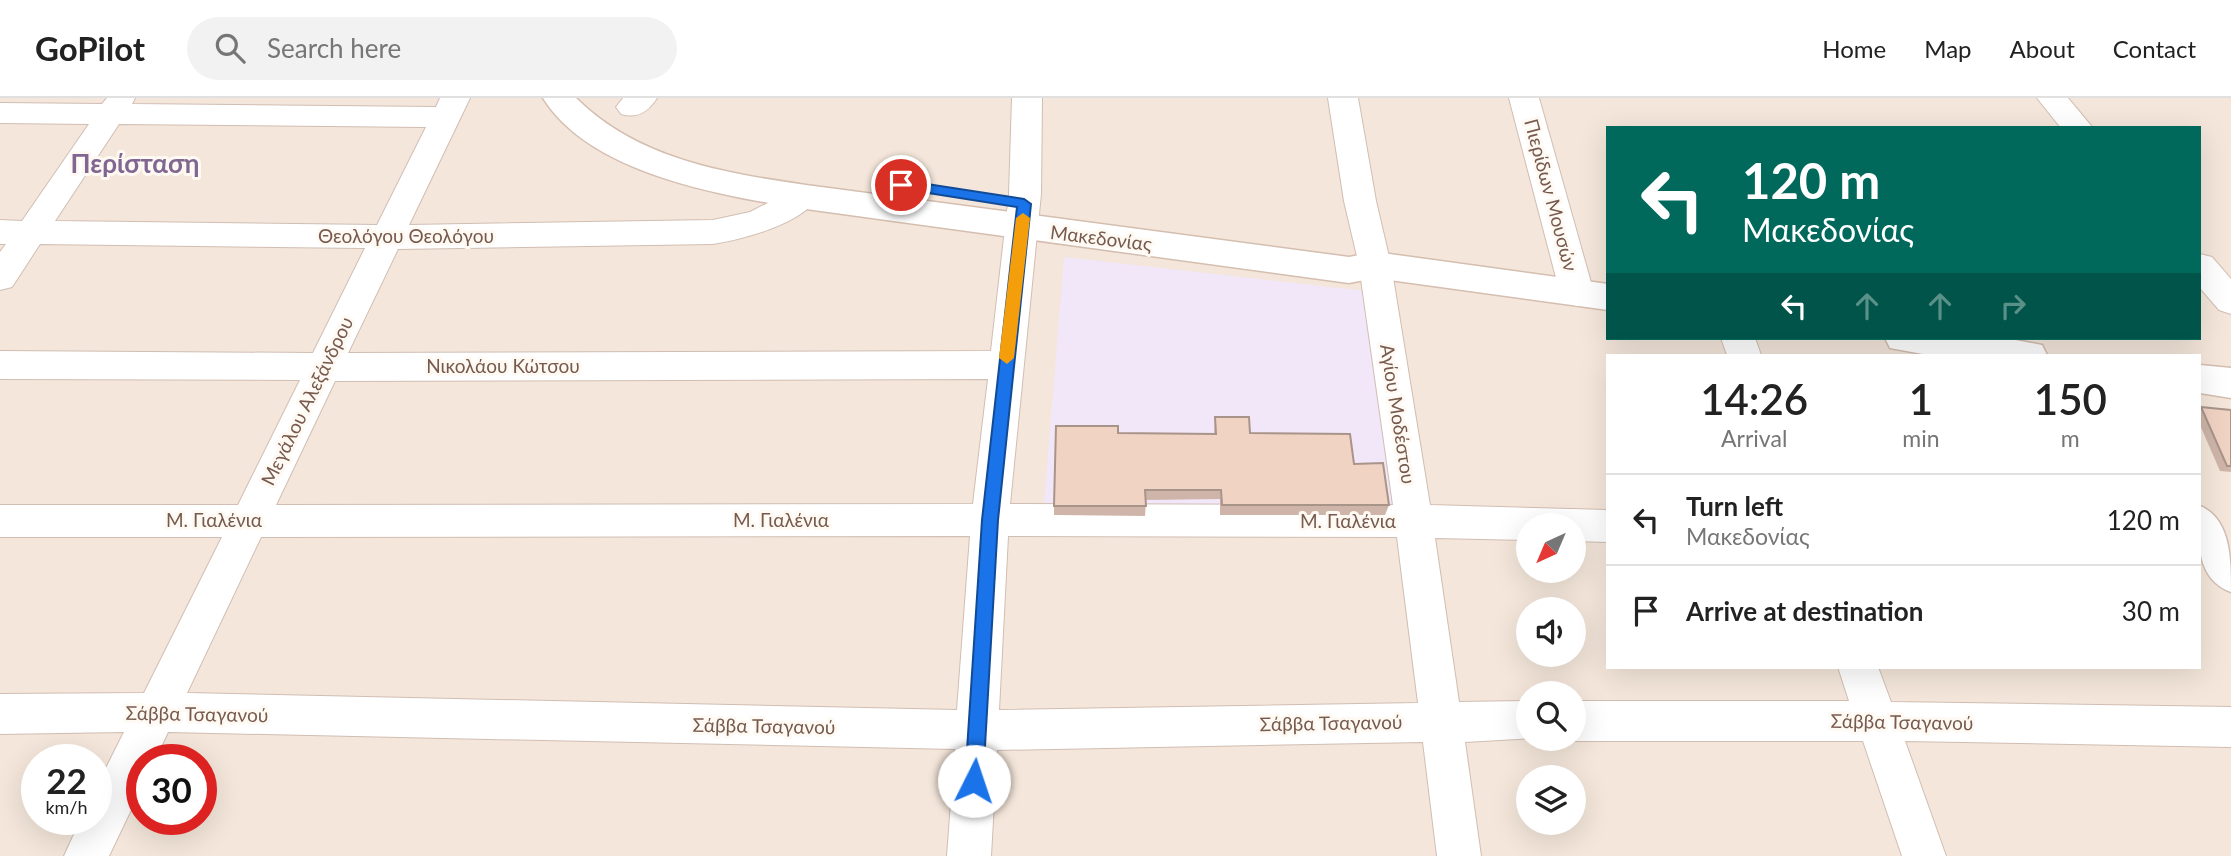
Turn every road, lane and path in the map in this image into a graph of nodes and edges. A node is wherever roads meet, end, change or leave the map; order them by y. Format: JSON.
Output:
{"nodes":[{"id":1,"x":558,"y":98,"type":"edge"},
{"id":2,"x":593,"y":98,"type":"edge"},
{"id":3,"x":1027,"y":98,"type":"edge"},
{"id":4,"x":1343,"y":98,"type":"edge"},
{"id":5,"x":1524,"y":98,"type":"edge"},
{"id":6,"x":2052,"y":98,"type":"edge"},
{"id":7,"x":116,"y":106,"type":"edge"},
{"id":8,"x":450,"y":107,"type":"edge"},
{"id":9,"x":0,"y":113,"type":"edge"},
{"id":10,"x":2076,"y":126,"type":"edge"},
{"id":11,"x":803,"y":196,"type":"junction"},
{"id":12,"x":1023,"y":216,"type":"junction"},
{"id":13,"x":15,"y":232,"type":"edge"},
{"id":14,"x":387,"y":237,"type":"junction"},
{"id":15,"x":1375,"y":265,"type":"junction"},
{"id":16,"x":2201,"y":267,"type":"edge"},
{"id":17,"x":0,"y":278,"type":"edge"},
{"id":18,"x":1593,"y":295,"type":"edge"},
{"id":19,"x":2231,"y":302,"type":"edge"},
{"id":20,"x":1918,"y":340,"type":"edge"},
{"id":21,"x":2022,"y":354,"type":"edge"},
{"id":22,"x":0,"y":365,"type":"edge"},
{"id":23,"x":1006,"y":365,"type":"junction"},
{"id":24,"x":324,"y":367,"type":"junction"},
{"id":25,"x":2201,"y":379,"type":"edge"},
{"id":26,"x":2231,"y":383,"type":"edge"},
{"id":27,"x":249,"y":520,"type":"junction"},
{"id":28,"x":990,"y":520,"type":"junction"},
{"id":29,"x":0,"y":522,"type":"edge"},
{"id":30,"x":1414,"y":522,"type":"junction"},
{"id":31,"x":1516,"y":524,"type":"edge"},
{"id":32,"x":1586,"y":525,"type":"edge"},
{"id":33,"x":1606,"y":526,"type":"edge"},
{"id":34,"x":2202,"y":528,"type":"edge"},
{"id":35,"x":2231,"y":574,"type":"edge"},
{"id":36,"x":1859,"y":669,"type":"edge"},
{"id":37,"x":156,"y":712,"type":"junction"},
{"id":38,"x":0,"y":714,"type":"edge"},
{"id":39,"x":1442,"y":721,"type":"junction"},
{"id":40,"x":1516,"y":721,"type":"edge"},
{"id":41,"x":1586,"y":721,"type":"edge"},
{"id":42,"x":1878,"y":721,"type":"junction"},
{"id":43,"x":2231,"y":727,"type":"edge"},
{"id":44,"x":977,"y":730,"type":"junction"},
{"id":45,"x":86,"y":856,"type":"edge"},
{"id":46,"x":969,"y":856,"type":"edge"},
{"id":47,"x":1459,"y":856,"type":"edge"},
{"id":48,"x":1924,"y":856,"type":"edge"}],
"edges":[{"from":1,"to":11,"type":"main road","name":"Μακεδονίας"},
{"from":2,"to":12,"type":"main road","name":"Μακεδονίας"},
{"from":3,"to":12,"type":"street"},
{"from":4,"to":15,"type":"street","name":"Αγίου Μοδέστου"},
{"from":5,"to":18,"type":"street","name":"Πιερίδων Μουσών"},
{"from":6,"to":10,"type":"street"},
{"from":7,"to":8,"type":"street"},
{"from":7,"to":9,"type":"street"},
{"from":7,"to":13,"type":"street"},
{"from":8,"to":14,"type":"street","name":"Μεγάλου Αλεξάνδρου"},
{"from":11,"to":12,"type":"main road","name":"Μακεδονίας"},
{"from":11,"to":14,"type":"street","name":"Θεολόγου Θεολόγου"},
{"from":12,"to":15,"type":"main road","name":"Μακεδονίας"},
{"from":12,"to":23,"type":"street"},
{"from":13,"to":14,"type":"street","name":"Θεολόγου Θεολόγου"},
{"from":13,"to":17,"type":"street"},
{"from":14,"to":24,"type":"street","name":"Μεγάλου Αλεξάνδρου"},
{"from":15,"to":18,"type":"main road","name":"Μακεδονίας"},
{"from":15,"to":30,"type":"street","name":"Αγίου Μοδέστου"},
{"from":16,"to":19,"type":"street"},
{"from":20,"to":21,"type":"main road"},
{"from":22,"to":24,"type":"street","name":"Νικολάου Κώτσου"},
{"from":23,"to":24,"type":"street","name":"Νικολάου Κώτσου"},
{"from":23,"to":28,"type":"street"},
{"from":24,"to":27,"type":"street","name":"Μεγάλου Αλεξάνδρου"},
{"from":25,"to":26,"type":"main road"},
{"from":27,"to":28,"type":"street","name":"Μ. Γιαλένια"},
{"from":27,"to":29,"type":"street","name":"Μ. Γιαλένια"},
{"from":27,"to":37,"type":"street","name":"Μεγάλου Αλεξάνδρου"},
{"from":28,"to":30,"type":"street","name":"Μ. Γιαλένια"},
{"from":28,"to":44,"type":"street"},
{"from":30,"to":31,"type":"street","name":"Μ. Γιαλένια"},
{"from":30,"to":39,"type":"street","name":"Αγίου Μοδέστου"},
{"from":32,"to":33,"type":"street"},
{"from":34,"to":35,"type":"main road"},
{"from":36,"to":42,"type":"street"},
{"from":37,"to":38,"type":"street","name":"Σάββα Τσαγανού"},
{"from":37,"to":44,"type":"street","name":"Σάββα Τσαγανού"},
{"from":37,"to":45,"type":"street","name":"Μεγάλου Αλεξάνδρου"},
{"from":39,"to":40,"type":"street","name":"Σάββα Τσαγανού"},
{"from":39,"to":44,"type":"street","name":"Σάββα Τσαγανού"},
{"from":39,"to":47,"type":"street","name":"Αγίου Μοδέστου"},
{"from":41,"to":42,"type":"street","name":"Σάββα Τσαγανού"},
{"from":42,"to":43,"type":"street","name":"Σάββα Τσαγανού"},
{"from":42,"to":48,"type":"street"},
{"from":44,"to":46,"type":"street"}]}
